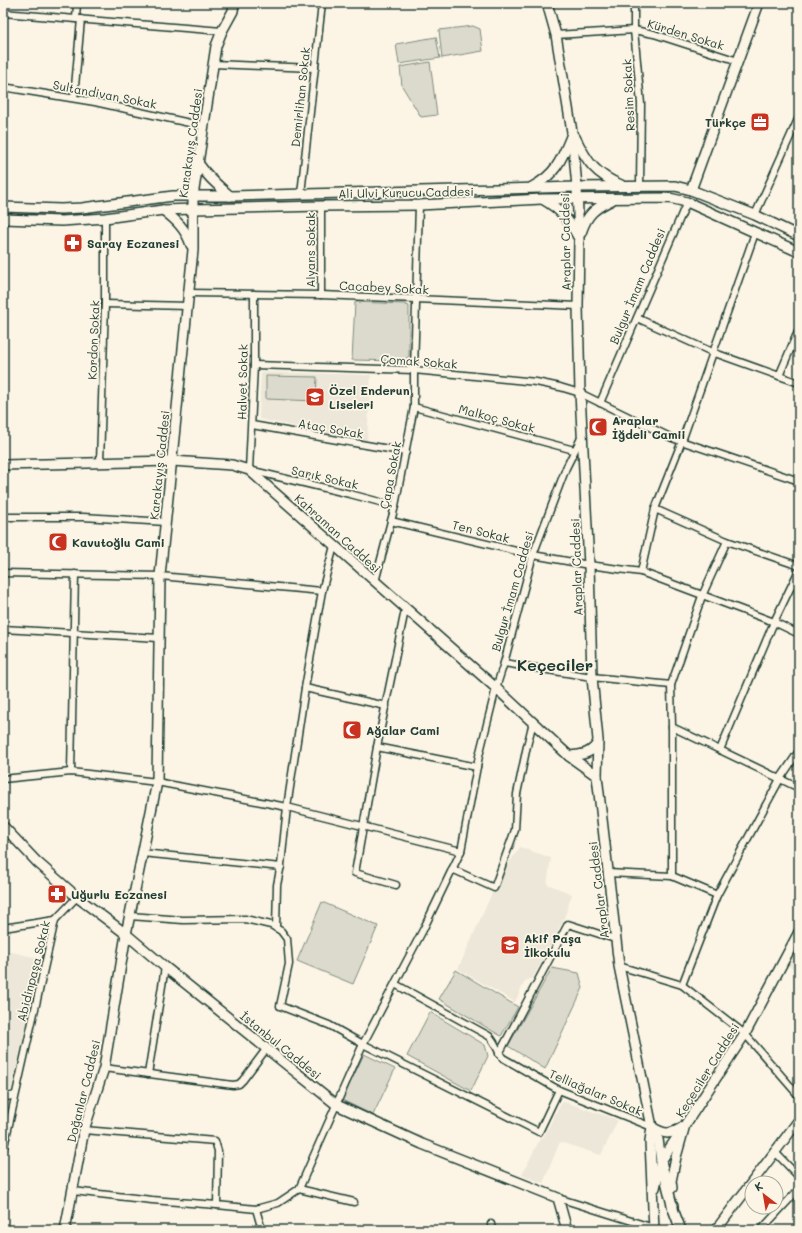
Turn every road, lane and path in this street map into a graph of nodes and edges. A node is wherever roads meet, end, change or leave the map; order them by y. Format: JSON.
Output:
{"nodes":[{"id":1,"x":77,"y":3,"type":"edge"},
{"id":2,"x":234,"y":3,"type":"edge"},
{"id":3,"x":322,"y":3,"type":"edge"},
{"id":4,"x":547,"y":3,"type":"edge"},
{"id":5,"x":634,"y":3,"type":"edge"},
{"id":6,"x":759,"y":3,"type":"edge"},
{"id":7,"x":3,"y":13,"type":"edge"},
{"id":8,"x":78,"y":19,"type":"junction"},
{"id":9,"x":634,"y":30,"type":"junction"},
{"id":10,"x":222,"y":31,"type":"junction"},
{"id":11,"x":556,"y":35,"type":"junction"},
{"id":12,"x":738,"y":61,"type":"junction"},
{"id":13,"x":213,"y":64,"type":"junction"},
{"id":14,"x":315,"y":68,"type":"junction"},
{"id":15,"x":3,"y":87,"type":"edge"},
{"id":16,"x":74,"y":98,"type":"junction"},
{"id":17,"x":799,"y":117,"type":"edge"},
{"id":18,"x":203,"y":126,"type":"junction"},
{"id":19,"x":572,"y":132,"type":"junction"},
{"id":20,"x":198,"y":163,"type":"junction"},
{"id":21,"x":624,"y":186,"type":"junction"},
{"id":22,"x":640,"y":186,"type":"junction"},
{"id":23,"x":577,"y":187,"type":"junction"},
{"id":24,"x":531,"y":188,"type":"junction"},
{"id":25,"x":691,"y":190,"type":"junction"},
{"id":26,"x":301,"y":194,"type":"junction"},
{"id":27,"x":193,"y":196,"type":"junction"},
{"id":28,"x":230,"y":196,"type":"junction"},
{"id":29,"x":542,"y":199,"type":"junction"},
{"id":30,"x":578,"y":199,"type":"junction"},
{"id":31,"x":615,"y":199,"type":"junction"},
{"id":32,"x":687,"y":202,"type":"junction"},
{"id":33,"x":419,"y":205,"type":"junction"},
{"id":34,"x":321,"y":206,"type":"junction"},
{"id":35,"x":3,"y":207,"type":"edge"},
{"id":36,"x":194,"y":208,"type":"junction"},
{"id":37,"x":163,"y":210,"type":"junction"},
{"id":38,"x":755,"y":215,"type":"junction"},
{"id":39,"x":105,"y":218,"type":"junction"},
{"id":40,"x":3,"y":219,"type":"edge"},
{"id":41,"x":755,"y":233,"type":"junction"},
{"id":42,"x":799,"y":236,"type":"edge"},
{"id":43,"x":579,"y":240,"type":"junction"},
{"id":44,"x":193,"y":250,"type":"junction"},
{"id":45,"x":799,"y":252,"type":"edge"},
{"id":46,"x":189,"y":293,"type":"junction"},
{"id":47,"x":254,"y":294,"type":"junction"},
{"id":48,"x":321,"y":295,"type":"junction"},
{"id":49,"x":416,"y":300,"type":"junction"},
{"id":50,"x":105,"y":304,"type":"junction"},
{"id":51,"x":188,"y":306,"type":"junction"},
{"id":52,"x":578,"y":306,"type":"junction"},
{"id":53,"x":637,"y":318,"type":"junction"},
{"id":54,"x":799,"y":330,"type":"edge"},
{"id":55,"x":712,"y":352,"type":"junction"},
{"id":56,"x":254,"y":364,"type":"junction"},
{"id":57,"x":414,"y":370,"type":"junction"},
{"id":58,"x":779,"y":376,"type":"junction"},
{"id":59,"x":799,"y":383,"type":"edge"},
{"id":60,"x":580,"y":393,"type":"junction"},
{"id":61,"x":600,"y":403,"type":"junction"},
{"id":62,"x":414,"y":407,"type":"junction"},
{"id":63,"x":252,"y":425,"type":"junction"},
{"id":64,"x":582,"y":435,"type":"junction"},
{"id":65,"x":682,"y":441,"type":"junction"},
{"id":66,"x":574,"y":450,"type":"junction"},
{"id":67,"x":406,"y":452,"type":"junction"},
{"id":68,"x":172,"y":461,"type":"junction"},
{"id":69,"x":100,"y":462,"type":"junction"},
{"id":70,"x":3,"y":465,"type":"edge"},
{"id":71,"x":249,"y":470,"type":"junction"},
{"id":72,"x":799,"y":481,"type":"edge"},
{"id":73,"x":395,"y":506,"type":"junction"},
{"id":74,"x":654,"y":509,"type":"junction"},
{"id":75,"x":3,"y":518,"type":"edge"},
{"id":76,"x":391,"y":521,"type":"junction"},
{"id":77,"x":166,"y":522,"type":"junction"},
{"id":78,"x":727,"y":540,"type":"junction"},
{"id":79,"x":334,"y":546,"type":"junction"},
{"id":80,"x":533,"y":555,"type":"junction"},
{"id":81,"x":589,"y":565,"type":"junction"},
{"id":82,"x":799,"y":566,"type":"edge"},
{"id":83,"x":799,"y":570,"type":"edge"},
{"id":84,"x":641,"y":572,"type":"junction"},
{"id":85,"x":3,"y":573,"type":"edge"},
{"id":86,"x":75,"y":574,"type":"junction"},
{"id":87,"x":160,"y":576,"type":"junction"},
{"id":88,"x":375,"y":582,"type":"junction"},
{"id":89,"x":322,"y":591,"type":"junction"},
{"id":90,"x":702,"y":596,"type":"junction"},
{"id":91,"x":406,"y":610,"type":"junction"},
{"id":92,"x":774,"y":622,"type":"junction"},
{"id":93,"x":3,"y":628,"type":"edge"},
{"id":94,"x":74,"y":632,"type":"junction"},
{"id":95,"x":799,"y":634,"type":"edge"},
{"id":96,"x":159,"y":638,"type":"junction"},
{"id":97,"x":504,"y":662,"type":"junction"},
{"id":98,"x":592,"y":678,"type":"junction"},
{"id":99,"x":671,"y":685,"type":"junction"},
{"id":100,"x":305,"y":688,"type":"junction"},
{"id":101,"x":496,"y":688,"type":"junction"},
{"id":102,"x":386,"y":706,"type":"junction"},
{"id":103,"x":533,"y":722,"type":"junction"},
{"id":104,"x":672,"y":727,"type":"junction"},
{"id":105,"x":598,"y":740,"type":"junction"},
{"id":106,"x":377,"y":747,"type":"junction"},
{"id":107,"x":720,"y":750,"type":"junction"},
{"id":108,"x":799,"y":751,"type":"edge"},
{"id":109,"x":569,"y":756,"type":"junction"},
{"id":110,"x":477,"y":767,"type":"junction"},
{"id":111,"x":71,"y":772,"type":"junction"},
{"id":112,"x":597,"y":776,"type":"junction"},
{"id":113,"x":3,"y":779,"type":"edge"},
{"id":114,"x":780,"y":779,"type":"junction"},
{"id":115,"x":157,"y":782,"type":"junction"},
{"id":116,"x":799,"y":788,"type":"edge"},
{"id":117,"x":287,"y":807,"type":"junction"},
{"id":118,"x":3,"y":826,"type":"edge"},
{"id":119,"x":363,"y":826,"type":"junction"},
{"id":120,"x":461,"y":851,"type":"junction"},
{"id":121,"x":142,"y":853,"type":"junction"},
{"id":122,"x":281,"y":867,"type":"junction"},
{"id":123,"x":452,"y":869,"type":"junction"},
{"id":124,"x":607,"y":873,"type":"junction"},
{"id":125,"x":672,"y":876,"type":"junction"},
{"id":126,"x":396,"y":885,"type":"dead end"},
{"id":127,"x":717,"y":895,"type":"junction"},
{"id":128,"x":77,"y":897,"type":"junction"},
{"id":129,"x":130,"y":916,"type":"junction"},
{"id":130,"x":55,"y":920,"type":"junction"},
{"id":131,"x":3,"y":928,"type":"edge"},
{"id":132,"x":276,"y":928,"type":"junction"},
{"id":133,"x":799,"y":932,"type":"edge"},
{"id":134,"x":126,"y":934,"type":"junction"},
{"id":135,"x":615,"y":939,"type":"junction"},
{"id":136,"x":619,"y":966,"type":"junction"},
{"id":137,"x":166,"y":967,"type":"junction"},
{"id":138,"x":395,"y":984,"type":"junction"},
{"id":139,"x":682,"y":985,"type":"junction"},
{"id":140,"x":745,"y":1034,"type":"junction"},
{"id":141,"x":363,"y":1044,"type":"junction"},
{"id":142,"x":267,"y":1048,"type":"junction"},
{"id":143,"x":499,"y":1054,"type":"junction"},
{"id":144,"x":104,"y":1068,"type":"junction"},
{"id":145,"x":148,"y":1074,"type":"junction"},
{"id":146,"x":559,"y":1090,"type":"junction"},
{"id":147,"x":15,"y":1095,"type":"junction"},
{"id":148,"x":799,"y":1096,"type":"edge"},
{"id":149,"x":3,"y":1098,"type":"edge"},
{"id":150,"x":337,"y":1105,"type":"junction"},
{"id":151,"x":799,"y":1120,"type":"edge"},
{"id":152,"x":685,"y":1125,"type":"junction"},
{"id":153,"x":652,"y":1127,"type":"junction"},
{"id":154,"x":84,"y":1130,"type":"junction"},
{"id":155,"x":3,"y":1151,"type":"edge"},
{"id":156,"x":774,"y":1151,"type":"junction"},
{"id":157,"x":661,"y":1161,"type":"junction"},
{"id":158,"x":799,"y":1177,"type":"edge"},
{"id":159,"x":299,"y":1189,"type":"junction"},
{"id":160,"x":799,"y":1189,"type":"edge"},
{"id":161,"x":72,"y":1191,"type":"junction"},
{"id":162,"x":558,"y":1198,"type":"junction"},
{"id":163,"x":652,"y":1198,"type":"junction"},
{"id":164,"x":354,"y":1202,"type":"dead end"},
{"id":165,"x":217,"y":1205,"type":"junction"},
{"id":166,"x":256,"y":1209,"type":"junction"},
{"id":167,"x":673,"y":1209,"type":"junction"},
{"id":168,"x":654,"y":1229,"type":"edge"},
{"id":169,"x":64,"y":1230,"type":"edge"},
{"id":170,"x":262,"y":1230,"type":"edge"},
{"id":171,"x":567,"y":1230,"type":"edge"},
{"id":172,"x":681,"y":1230,"type":"edge"},
{"id":173,"x":716,"y":1230,"type":"edge"},
{"id":174,"x":760,"y":1230,"type":"edge"}],
"edges":[{"from":1,"to":8,"type":"street"},
{"from":2,"to":10,"type":"street","name":"Karakayış Caddesi"},
{"from":3,"to":14,"type":"street","name":"Demirlihan Sokak"},
{"from":4,"to":11,"type":"street","name":"Araplar Caddesi"},
{"from":5,"to":9,"type":"street","name":"Resim Sokak"},
{"from":6,"to":12,"type":"street"},
{"from":7,"to":8,"type":"street"},
{"from":8,"to":10,"type":"street"},
{"from":8,"to":16,"type":"street"},
{"from":9,"to":11,"type":"street","name":"Kürden Sokak"},
{"from":9,"to":12,"type":"street","name":"Kürden Sokak"},
{"from":9,"to":22,"type":"street","name":"Resim Sokak"},
{"from":10,"to":13,"type":"street","name":"Karakayış Caddesi"},
{"from":11,"to":19,"type":"street","name":"Araplar Caddesi"},
{"from":12,"to":25,"type":"street"},
{"from":13,"to":14,"type":"street"},
{"from":13,"to":18,"type":"street","name":"Karakayış Caddesi"},
{"from":14,"to":26,"type":"street","name":"Demirlihan Sokak"},
{"from":15,"to":16,"type":"street","name":"Sultandivan Sokak"},
{"from":16,"to":18,"type":"street","name":"Sultandivan Sokak"},
{"from":17,"to":38,"type":"street"},
{"from":18,"to":20,"type":"street","name":"Karakayış Caddesi"},
{"from":19,"to":21,"type":"street"},
{"from":19,"to":23,"type":"street","name":"Araplar Caddesi"},
{"from":19,"to":24,"type":"street"},
{"from":20,"to":27,"type":"street","name":"Karakayış Caddesi"},
{"from":20,"to":28,"type":"street"},
{"from":21,"to":22,"type":"street","name":"Ali Ulvi Kurucu Caddesi"},
{"from":21,"to":23,"type":"street","name":"Ali Ulvi Kurucu Caddesi"},
{"from":22,"to":25,"type":"street","name":"Ali Ulvi Kurucu Caddesi"},
{"from":23,"to":24,"type":"street","name":"Ali Ulvi Kurucu Caddesi"},
{"from":23,"to":30,"type":"street","name":"Araplar Caddesi"},
{"from":24,"to":26,"type":"street","name":"Ali Ulvi Kurucu Caddesi"},
{"from":25,"to":38,"type":"street","name":"Ali Ulvi Kurucu Caddesi"},
{"from":26,"to":28,"type":"street","name":"Ali Ulvi Kurucu Caddesi"},
{"from":27,"to":28,"type":"street","name":"Ali Ulvi Kurucu Caddesi"},
{"from":27,"to":35,"type":"street","name":"Ali Ulvi Kurucu Caddesi"},
{"from":27,"to":36,"type":"street","name":"Karakayış Caddesi"},
{"from":29,"to":30,"type":"street","name":"Ali Ulvi Kurucu Caddesi"},
{"from":29,"to":33,"type":"street","name":"Ali Ulvi Kurucu Caddesi"},
{"from":29,"to":43,"type":"street"},
{"from":30,"to":31,"type":"street","name":"Ali Ulvi Kurucu Caddesi"},
{"from":30,"to":43,"type":"street","name":"Araplar Caddesi"},
{"from":31,"to":32,"type":"street","name":"Ali Ulvi Kurucu Caddesi"},
{"from":31,"to":43,"type":"street"},
{"from":32,"to":41,"type":"street","name":"Ali Ulvi Kurucu Caddesi"},
{"from":32,"to":53,"type":"street","name":"Bulgur İmam Caddesi"},
{"from":33,"to":34,"type":"street","name":"Ali Ulvi Kurucu Caddesi"},
{"from":33,"to":49,"type":"street","name":"Çapa Sokak"},
{"from":34,"to":36,"type":"street","name":"Ali Ulvi Kurucu Caddesi"},
{"from":34,"to":48,"type":"street","name":"Alyans Sokak"},
{"from":36,"to":37,"type":"street","name":"Ali Ulvi Kurucu Caddesi"},
{"from":36,"to":44,"type":"street","name":"Karakayış Caddesi"},
{"from":37,"to":39,"type":"street","name":"Ali Ulvi Kurucu Caddesi"},
{"from":37,"to":44,"type":"street"},
{"from":38,"to":42,"type":"street","name":"Ali Ulvi Kurucu Caddesi"},
{"from":39,"to":40,"type":"street","name":"Ali Ulvi Kurucu Caddesi"},
{"from":39,"to":50,"type":"street","name":"Kordon Sokak"},
{"from":41,"to":45,"type":"street","name":"Ali Ulvi Kurucu Caddesi"},
{"from":41,"to":55,"type":"street"},
{"from":43,"to":52,"type":"street","name":"Araplar Caddesi"},
{"from":44,"to":46,"type":"street","name":"Karakayış Caddesi"},
{"from":46,"to":47,"type":"street","name":"Cacabey Sokak"},
{"from":46,"to":51,"type":"street","name":"Karakayış Caddesi"},
{"from":47,"to":48,"type":"street","name":"Cacabey Sokak"},
{"from":47,"to":56,"type":"street","name":"Halvet Sokak"},
{"from":48,"to":49,"type":"street","name":"Cacabey Sokak"},
{"from":49,"to":52,"type":"street","name":"Cacabey Sokak"},
{"from":49,"to":57,"type":"street","name":"Çapa Sokak"},
{"from":50,"to":51,"type":"street"},
{"from":50,"to":69,"type":"street","name":"Kordon Sokak"},
{"from":51,"to":68,"type":"street","name":"Karakayış Caddesi"},
{"from":52,"to":60,"type":"street","name":"Araplar Caddesi"},
{"from":53,"to":55,"type":"street"},
{"from":53,"to":61,"type":"street","name":"Bulgur İmam Caddesi"},
{"from":54,"to":58,"type":"street"},
{"from":55,"to":58,"type":"street"},
{"from":55,"to":65,"type":"street"},
{"from":56,"to":57,"type":"street","name":"Çomak Sokak"},
{"from":56,"to":63,"type":"street","name":"Halvet Sokak"},
{"from":57,"to":60,"type":"street","name":"Çomak Sokak"},
{"from":57,"to":62,"type":"street","name":"Çapa Sokak"},
{"from":58,"to":59,"type":"street"},
{"from":60,"to":61,"type":"street","name":"Çomak Sokak"},
{"from":60,"to":64,"type":"street","name":"Araplar Caddesi"},
{"from":61,"to":65,"type":"street","name":"Çomak Sokak"},
{"from":62,"to":66,"type":"street","name":"Malkoç Sokak"},
{"from":62,"to":67,"type":"street","name":"Çapa Sokak"},
{"from":63,"to":67,"type":"street","name":"Ataç Sokak"},
{"from":63,"to":71,"type":"street","name":"Halvet Sokak"},
{"from":64,"to":66,"type":"street","name":"Bulgur İmam Caddesi"},
{"from":64,"to":81,"type":"street","name":"Araplar Caddesi"},
{"from":65,"to":72,"type":"street","name":"Çomak Sokak"},
{"from":65,"to":74,"type":"street"},
{"from":66,"to":80,"type":"street","name":"Bulgur İmam Caddesi"},
{"from":67,"to":73,"type":"street","name":"Çapa Sokak"},
{"from":68,"to":69,"type":"street","name":"Kahraman Caddesi"},
{"from":68,"to":71,"type":"street","name":"Kahraman Caddesi"},
{"from":68,"to":77,"type":"street","name":"Karakayış Caddesi"},
{"from":69,"to":70,"type":"street","name":"Kahraman Caddesi"},
{"from":71,"to":73,"type":"street","name":"Sarık Sokak"},
{"from":71,"to":79,"type":"street","name":"Kahraman Caddesi"},
{"from":73,"to":76,"type":"street","name":"Çapa Sokak"},
{"from":74,"to":78,"type":"street"},
{"from":74,"to":84,"type":"street"},
{"from":75,"to":77,"type":"street"},
{"from":76,"to":80,"type":"street","name":"Ten Sokak"},
{"from":76,"to":88,"type":"street","name":"Çapa Sokak"},
{"from":77,"to":87,"type":"street","name":"Karakayış Caddesi"},
{"from":78,"to":82,"type":"street"},
{"from":78,"to":90,"type":"street"},
{"from":79,"to":88,"type":"street","name":"Kahraman Caddesi"},
{"from":79,"to":89,"type":"street"},
{"from":80,"to":81,"type":"street","name":"Ten Sokak"},
{"from":80,"to":97,"type":"street","name":"Bulgur İmam Caddesi"},
{"from":81,"to":84,"type":"street","name":"Ten Sokak"},
{"from":81,"to":98,"type":"street","name":"Araplar Caddesi"},
{"from":83,"to":92,"type":"street"},
{"from":84,"to":90,"type":"street","name":"Ten Sokak"},
{"from":85,"to":86,"type":"street"},
{"from":86,"to":87,"type":"street"},
{"from":86,"to":94,"type":"street"},
{"from":87,"to":89,"type":"street"},
{"from":87,"to":96,"type":"street","name":"Karakayış Caddesi"},
{"from":88,"to":91,"type":"street","name":"Kahraman Caddesi"},
{"from":89,"to":100,"type":"street"},
{"from":90,"to":92,"type":"street","name":"Ten Sokak"},
{"from":90,"to":99,"type":"street"},
{"from":91,"to":101,"type":"street","name":"Kahraman Caddesi"},
{"from":91,"to":102,"type":"street"},
{"from":92,"to":95,"type":"street","name":"Ten Sokak"},
{"from":92,"to":107,"type":"street"},
{"from":93,"to":94,"type":"street"},
{"from":94,"to":96,"type":"street"},
{"from":94,"to":111,"type":"street"},
{"from":96,"to":115,"type":"street","name":"Karakayış Caddesi"},
{"from":97,"to":98,"type":"street"},
{"from":97,"to":101,"type":"street","name":"Bulgur İmam Caddesi"},
{"from":98,"to":99,"type":"street"},
{"from":98,"to":105,"type":"street","name":"Araplar Caddesi"},
{"from":99,"to":104,"type":"street"},
{"from":100,"to":102,"type":"street"},
{"from":100,"to":117,"type":"street"},
{"from":101,"to":103,"type":"street","name":"Kahraman Caddesi"},
{"from":101,"to":110,"type":"street","name":"Bulgur İmam Caddesi"},
{"from":102,"to":106,"type":"street"},
{"from":103,"to":109,"type":"street","name":"Kahraman Caddesi"},
{"from":103,"to":123,"type":"street"},
{"from":104,"to":107,"type":"street"},
{"from":104,"to":125,"type":"street"},
{"from":105,"to":109,"type":"street"},
{"from":105,"to":112,"type":"street","name":"Araplar Caddesi"},
{"from":106,"to":110,"type":"street"},
{"from":106,"to":119,"type":"street"},
{"from":107,"to":114,"type":"street"},
{"from":108,"to":114,"type":"street"},
{"from":109,"to":112,"type":"street","name":"Kahraman Caddesi"},
{"from":110,"to":120,"type":"street","name":"Bulgur İmam Caddesi"},
{"from":111,"to":113,"type":"street"},
{"from":111,"to":115,"type":"street"},
{"from":112,"to":124,"type":"street","name":"Araplar Caddesi"},
{"from":114,"to":116,"type":"street"},
{"from":114,"to":127,"type":"street"},
{"from":115,"to":117,"type":"street"},
{"from":115,"to":121,"type":"street","name":"Karakayış Caddesi"},
{"from":117,"to":119,"type":"street"},
{"from":117,"to":122,"type":"street"},
{"from":118,"to":128,"type":"street","name":"İstanbul Caddesi"},
{"from":119,"to":120,"type":"street"},
{"from":119,"to":126,"type":"street"},
{"from":120,"to":123,"type":"street","name":"Bulgur İmam Caddesi"},
{"from":121,"to":122,"type":"street"},
{"from":121,"to":129,"type":"street","name":"Karakayış Caddesi"},
{"from":122,"to":132,"type":"street"},
{"from":123,"to":138,"type":"street","name":"Bulgur İmam Caddesi"},
{"from":124,"to":125,"type":"street"},
{"from":124,"to":135,"type":"street","name":"Araplar Caddesi"},
{"from":125,"to":127,"type":"street"},
{"from":127,"to":139,"type":"street"},
{"from":128,"to":130,"type":"street","name":"Abidinpaşa Sokak"},
{"from":128,"to":134,"type":"street","name":"İstanbul Caddesi"},
{"from":129,"to":132,"type":"street"},
{"from":129,"to":134,"type":"street","name":"Karakayış Caddesi"},
{"from":130,"to":131,"type":"street"},
{"from":130,"to":147,"type":"street","name":"Abidinpaşa Sokak"},
{"from":132,"to":141,"type":"street"},
{"from":133,"to":140,"type":"street","name":"Keçeciler Caddesi"},
{"from":134,"to":137,"type":"street","name":"İstanbul Caddesi"},
{"from":134,"to":144,"type":"street","name":"Doğanlar Caddesi"},
{"from":135,"to":136,"type":"street","name":"Araplar Caddesi"},
{"from":135,"to":143,"type":"street"},
{"from":136,"to":139,"type":"street"},
{"from":136,"to":153,"type":"street","name":"Araplar Caddesi"},
{"from":137,"to":142,"type":"street","name":"İstanbul Caddesi"},
{"from":137,"to":145,"type":"street"},
{"from":138,"to":141,"type":"street","name":"Bulgur İmam Caddesi"},
{"from":138,"to":143,"type":"street","name":"Telliağalar Sokak"},
{"from":139,"to":140,"type":"street"},
{"from":140,"to":148,"type":"street"},
{"from":140,"to":152,"type":"street","name":"Keçeciler Caddesi"},
{"from":141,"to":146,"type":"street"},
{"from":141,"to":150,"type":"street","name":"Bulgur İmam Caddesi"},
{"from":142,"to":145,"type":"street"},
{"from":142,"to":150,"type":"street","name":"İstanbul Caddesi"},
{"from":143,"to":146,"type":"street","name":"Telliağalar Sokak"},
{"from":144,"to":145,"type":"street"},
{"from":144,"to":154,"type":"street","name":"Doğanlar Caddesi"},
{"from":146,"to":153,"type":"street","name":"Telliağalar Sokak"},
{"from":147,"to":149,"type":"street"},
{"from":147,"to":155,"type":"street","name":"Abidinpaşa Sokak"},
{"from":150,"to":159,"type":"street","name":"Bulgur İmam Caddesi"},
{"from":150,"to":162,"type":"street","name":"İstanbul Caddesi"},
{"from":151,"to":156,"type":"street"},
{"from":152,"to":153,"type":"street"},
{"from":152,"to":157,"type":"street"},
{"from":152,"to":167,"type":"street","name":"Keçeciler Caddesi"},
{"from":153,"to":157,"type":"street","name":"Araplar Caddesi"},
{"from":153,"to":163,"type":"street","name":"Araplar Caddesi"},
{"from":154,"to":161,"type":"street","name":"Doğanlar Caddesi"},
{"from":154,"to":165,"type":"street"},
{"from":156,"to":158,"type":"street"},
{"from":156,"to":173,"type":"street"},
{"from":157,"to":163,"type":"street"},
{"from":157,"to":167,"type":"street","name":"Araplar Caddesi"},
{"from":159,"to":164,"type":"street"},
{"from":159,"to":166,"type":"street"},
{"from":160,"to":174,"type":"street"},
{"from":161,"to":165,"type":"street"},
{"from":161,"to":169,"type":"street","name":"Doğanlar Caddesi"},
{"from":162,"to":168,"type":"street"},
{"from":162,"to":171,"type":"street"},
{"from":163,"to":168,"type":"street","name":"Araplar Caddesi"},
{"from":165,"to":166,"type":"street"},
{"from":166,"to":170,"type":"street"},
{"from":167,"to":172,"type":"street","name":"Keçeciler Caddesi"}]}
